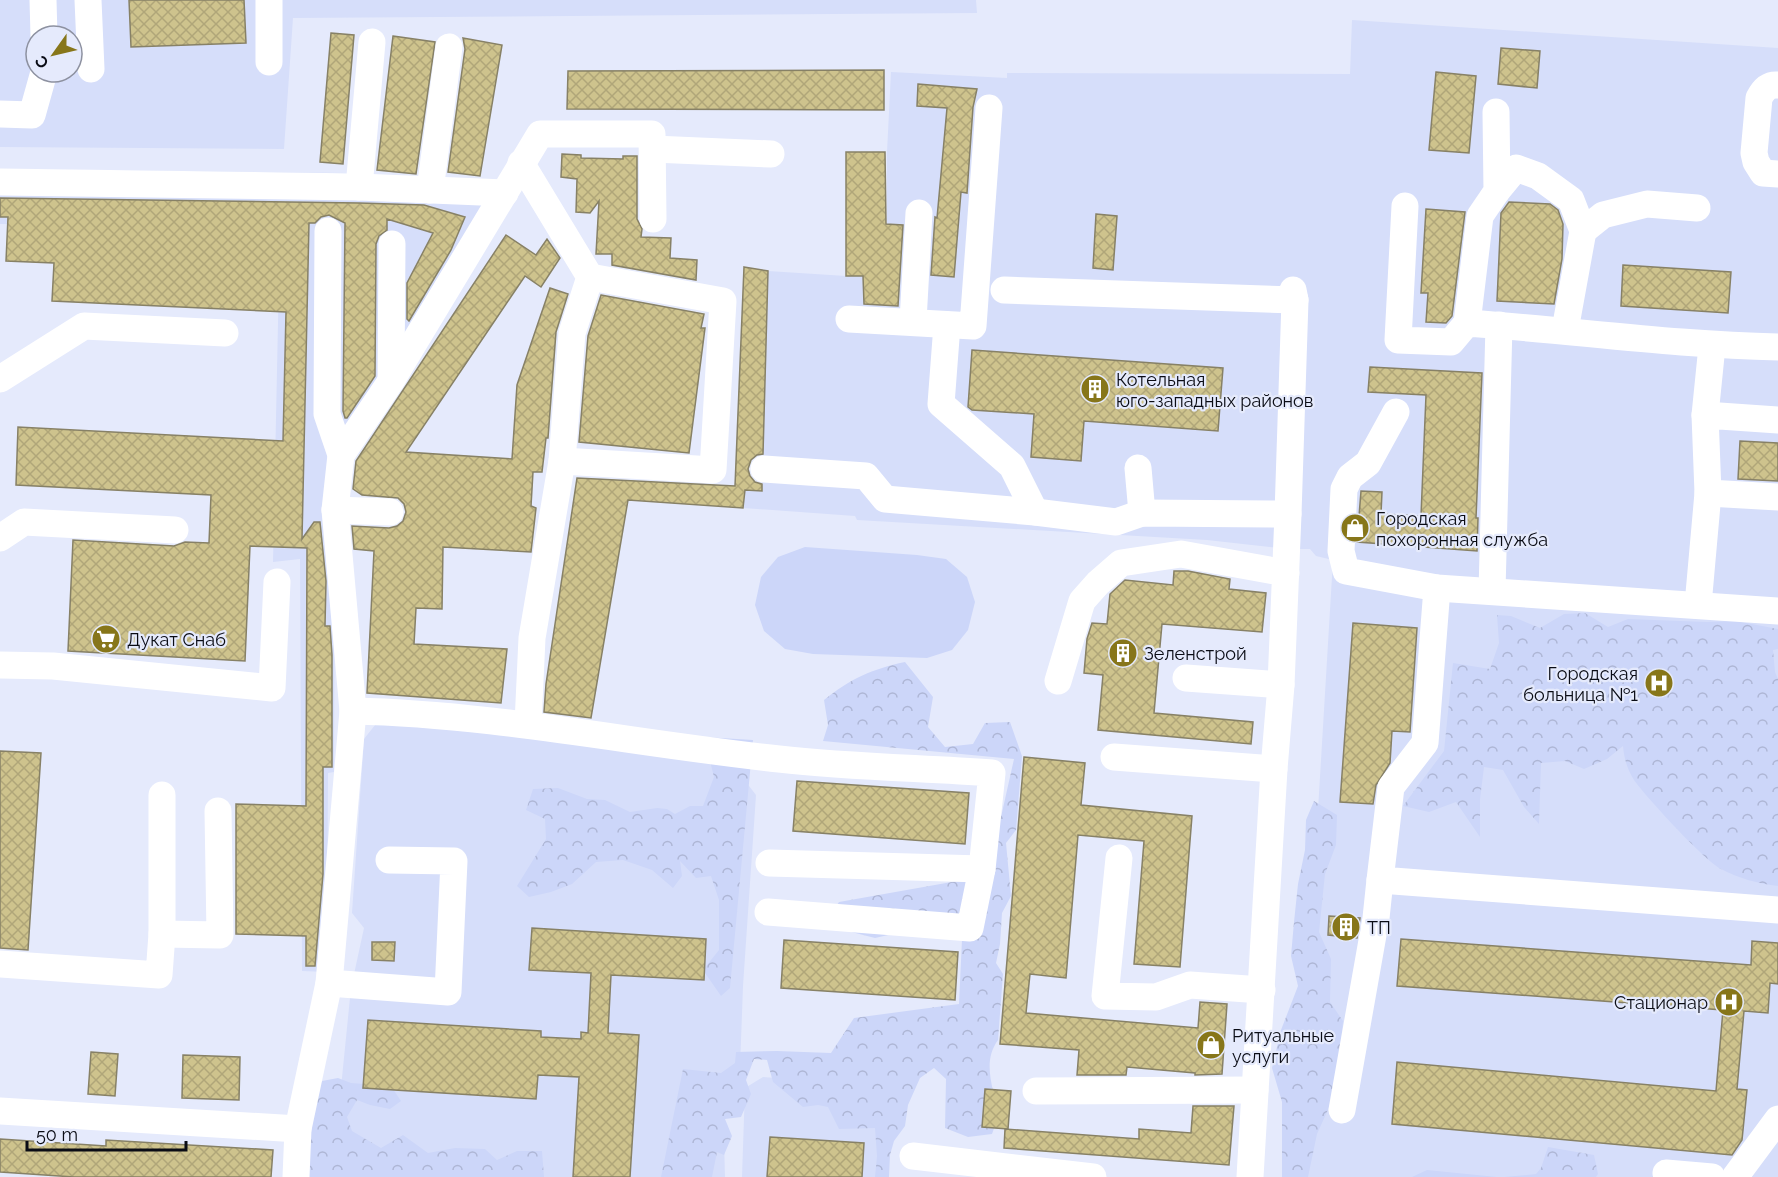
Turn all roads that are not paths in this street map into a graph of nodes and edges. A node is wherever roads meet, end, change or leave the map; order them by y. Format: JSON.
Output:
{"nodes":[{"id":1,"x":43,"y":0,"type":"edge"},
{"id":2,"x":88,"y":0,"type":"edge"},
{"id":3,"x":269,"y":0,"type":"edge"},
{"id":4,"x":44,"y":24,"type":"edge"},
{"id":5,"x":372,"y":42,"type":"dead end"},
{"id":6,"x":449,"y":47,"type":"dead end"},
{"id":7,"x":269,"y":62,"type":"dead end"},
{"id":8,"x":91,"y":69,"type":"dead end"},
{"id":9,"x":41,"y":84,"type":"edge"},
{"id":10,"x":1778,"y":85,"type":"edge"},
{"id":11,"x":989,"y":108,"type":"dead end"},
{"id":12,"x":1496,"y":112,"type":"dead end"},
{"id":13,"x":0,"y":114,"type":"edge"},
{"id":14,"x":653,"y":149,"type":"junction"},
{"id":15,"x":771,"y":154,"type":"dead end"},
{"id":16,"x":521,"y":163,"type":"junction"},
{"id":17,"x":1778,"y":174,"type":"edge"},
{"id":18,"x":0,"y":182,"type":"edge"},
{"id":19,"x":359,"y":187,"type":"junction"},
{"id":20,"x":430,"y":190,"type":"junction"},
{"id":21,"x":1497,"y":191,"type":"junction"},
{"id":22,"x":505,"y":193,"type":"junction"},
{"id":23,"x":1405,"y":206,"type":"dead end"},
{"id":24,"x":1696,"y":208,"type":"dead end"},
{"id":25,"x":919,"y":213,"type":"dead end"},
{"id":26,"x":653,"y":219,"type":"dead end"},
{"id":27,"x":328,"y":231,"type":"dead end"},
{"id":28,"x":1583,"y":231,"type":"junction"},
{"id":29,"x":392,"y":244,"type":"dead end"},
{"id":30,"x":590,"y":277,"type":"junction"},
{"id":31,"x":1004,"y":290,"type":"dead end"},
{"id":32,"x":849,"y":319,"type":"dead end"},
{"id":33,"x":913,"y":321,"type":"junction"},
{"id":34,"x":1467,"y":322,"type":"junction"},
{"id":35,"x":947,"y":325,"type":"junction"},
{"id":36,"x":1499,"y":325,"type":"junction"},
{"id":37,"x":1565,"y":330,"type":"junction"},
{"id":38,"x":225,"y":333,"type":"dead end"},
{"id":39,"x":1712,"y":346,"type":"junction"},
{"id":40,"x":1778,"y":347,"type":"edge"},
{"id":41,"x":0,"y":379,"type":"edge"},
{"id":42,"x":391,"y":381,"type":"junction"},
{"id":43,"x":1396,"y":412,"type":"dead end"},
{"id":44,"x":1705,"y":415,"type":"junction"},
{"id":45,"x":1778,"y":420,"type":"edge"},
{"id":46,"x":341,"y":455,"type":"junction"},
{"id":47,"x":562,"y":461,"type":"junction"},
{"id":48,"x":1138,"y":468,"type":"dead end"},
{"id":49,"x":764,"y":469,"type":"dead end"},
{"id":50,"x":1350,"y":477,"type":"junction"},
{"id":51,"x":1380,"y":481,"type":"dead end"},
{"id":52,"x":1708,"y":493,"type":"junction"},
{"id":53,"x":1778,"y":497,"type":"edge"},
{"id":54,"x":335,"y":510,"type":"junction"},
{"id":55,"x":390,"y":512,"type":"dead end"},
{"id":56,"x":1035,"y":512,"type":"junction"},
{"id":57,"x":1142,"y":513,"type":"junction"},
{"id":58,"x":1288,"y":514,"type":"junction"},
{"id":59,"x":175,"y":531,"type":"dead end"},
{"id":60,"x":0,"y":538,"type":"edge"},
{"id":61,"x":1286,"y":573,"type":"junction"},
{"id":62,"x":277,"y":582,"type":"dead end"},
{"id":63,"x":1437,"y":588,"type":"junction"},
{"id":64,"x":1492,"y":591,"type":"junction"},
{"id":65,"x":1698,"y":605,"type":"junction"},
{"id":66,"x":1778,"y":611,"type":"edge"},
{"id":67,"x":0,"y":665,"type":"edge"},
{"id":68,"x":1186,"y":678,"type":"dead end"},
{"id":69,"x":1058,"y":681,"type":"dead end"},
{"id":70,"x":1281,"y":685,"type":"junction"},
{"id":71,"x":353,"y":711,"type":"junction"},
{"id":72,"x":528,"y":724,"type":"junction"},
{"id":73,"x":1114,"y":757,"type":"dead end"},
{"id":74,"x":1274,"y":769,"type":"junction"},
{"id":75,"x":162,"y":795,"type":"dead end"},
{"id":76,"x":218,"y":811,"type":"dead end"},
{"id":77,"x":1119,"y":858,"type":"dead end"},
{"id":78,"x":388,"y":860,"type":"dead end"},
{"id":79,"x":769,"y":863,"type":"dead end"},
{"id":80,"x":982,"y":869,"type":"junction"},
{"id":81,"x":1380,"y":880,"type":"junction"},
{"id":82,"x":1778,"y":910,"type":"edge"},
{"id":83,"x":768,"y":912,"type":"dead end"},
{"id":84,"x":162,"y":934,"type":"junction"},
{"id":85,"x":0,"y":964,"type":"edge"},
{"id":86,"x":329,"y":983,"type":"junction"},
{"id":87,"x":1262,"y":990,"type":"junction"},
{"id":88,"x":1255,"y":1090,"type":"junction"},
{"id":89,"x":1036,"y":1091,"type":"dead end"},
{"id":90,"x":1342,"y":1110,"type":"dead end"},
{"id":91,"x":0,"y":1111,"type":"edge"},
{"id":92,"x":1778,"y":1119,"type":"edge"},
{"id":93,"x":298,"y":1129,"type":"junction"},
{"id":94,"x":913,"y":1156,"type":"dead end"},
{"id":95,"x":1666,"y":1173,"type":"dead end"},
{"id":96,"x":296,"y":1177,"type":"edge"},
{"id":97,"x":1093,"y":1177,"type":"edge"},
{"id":98,"x":1250,"y":1177,"type":"edge"},
{"id":99,"x":1712,"y":1177,"type":"edge"},
{"id":100,"x":1735,"y":1177,"type":"edge"}],
"edges":[{"from":1,"to":4,"type":"lane"},
{"from":2,"to":8,"type":"lane"},
{"from":3,"to":7,"type":"lane"},
{"from":5,"to":19,"type":"lane"},
{"from":6,"to":20,"type":"lane"},
{"from":9,"to":13,"type":"lane"},
{"from":10,"to":17,"type":"lane"},
{"from":11,"to":35,"type":"lane"},
{"from":12,"to":21,"type":"lane"},
{"from":14,"to":15,"type":"lane"},
{"from":14,"to":16,"type":"lane"},
{"from":14,"to":26,"type":"lane"},
{"from":16,"to":22,"type":"lane"},
{"from":16,"to":30,"type":"lane"},
{"from":18,"to":19,"type":"lane"},
{"from":19,"to":20,"type":"lane"},
{"from":20,"to":22,"type":"lane"},
{"from":21,"to":28,"type":"lane"},
{"from":21,"to":34,"type":"lane"},
{"from":22,"to":42,"type":"lane"},
{"from":23,"to":34,"type":"lane"},
{"from":24,"to":28,"type":"lane"},
{"from":25,"to":33,"type":"lane"},
{"from":27,"to":46,"type":"lane"},
{"from":28,"to":37,"type":"lane"},
{"from":29,"to":42,"type":"lane"},
{"from":30,"to":47,"type":"lane"},
{"from":30,"to":47,"type":"lane"},
{"from":31,"to":58,"type":"lane"},
{"from":32,"to":33,"type":"lane"},
{"from":33,"to":35,"type":"lane"},
{"from":34,"to":36,"type":"lane"},
{"from":35,"to":56,"type":"lane"},
{"from":36,"to":37,"type":"lane"},
{"from":36,"to":64,"type":"lane"},
{"from":37,"to":39,"type":"lane"},
{"from":38,"to":41,"type":"lane"},
{"from":39,"to":40,"type":"lane"},
{"from":39,"to":44,"type":"lane"},
{"from":42,"to":46,"type":"lane"},
{"from":43,"to":50,"type":"lane"},
{"from":44,"to":45,"type":"lane"},
{"from":44,"to":52,"type":"lane"},
{"from":46,"to":54,"type":"lane"},
{"from":47,"to":72,"type":"lane"},
{"from":48,"to":57,"type":"lane"},
{"from":49,"to":56,"type":"lane"},
{"from":50,"to":51,"type":"lane"},
{"from":50,"to":63,"type":"lane"},
{"from":52,"to":53,"type":"lane"},
{"from":52,"to":65,"type":"lane"},
{"from":54,"to":55,"type":"lane"},
{"from":54,"to":71,"type":"lane"},
{"from":56,"to":57,"type":"lane"},
{"from":57,"to":58,"type":"lane"},
{"from":58,"to":61,"type":"lane"},
{"from":59,"to":60,"type":"lane"},
{"from":61,"to":69,"type":"lane"},
{"from":61,"to":70,"type":"lane"},
{"from":62,"to":67,"type":"lane"},
{"from":63,"to":64,"type":"lane"},
{"from":63,"to":81,"type":"lane"},
{"from":64,"to":65,"type":"lane"},
{"from":65,"to":66,"type":"lane"},
{"from":68,"to":70,"type":"lane"},
{"from":70,"to":74,"type":"lane"},
{"from":71,"to":72,"type":"lane"},
{"from":71,"to":86,"type":"lane"},
{"from":72,"to":80,"type":"lane"},
{"from":73,"to":74,"type":"lane"},
{"from":74,"to":87,"type":"lane"},
{"from":75,"to":84,"type":"lane"},
{"from":76,"to":84,"type":"lane"},
{"from":77,"to":87,"type":"lane"},
{"from":78,"to":86,"type":"lane"},
{"from":79,"to":80,"type":"lane"},
{"from":80,"to":83,"type":"lane"},
{"from":81,"to":82,"type":"lane"},
{"from":81,"to":90,"type":"lane"},
{"from":84,"to":85,"type":"lane"},
{"from":86,"to":93,"type":"lane"},
{"from":87,"to":88,"type":"lane"},
{"from":88,"to":89,"type":"lane"},
{"from":88,"to":98,"type":"lane"},
{"from":91,"to":93,"type":"lane"},
{"from":92,"to":100,"type":"lane"},
{"from":93,"to":96,"type":"lane"},
{"from":94,"to":97,"type":"lane"},
{"from":95,"to":99,"type":"lane"}]}
